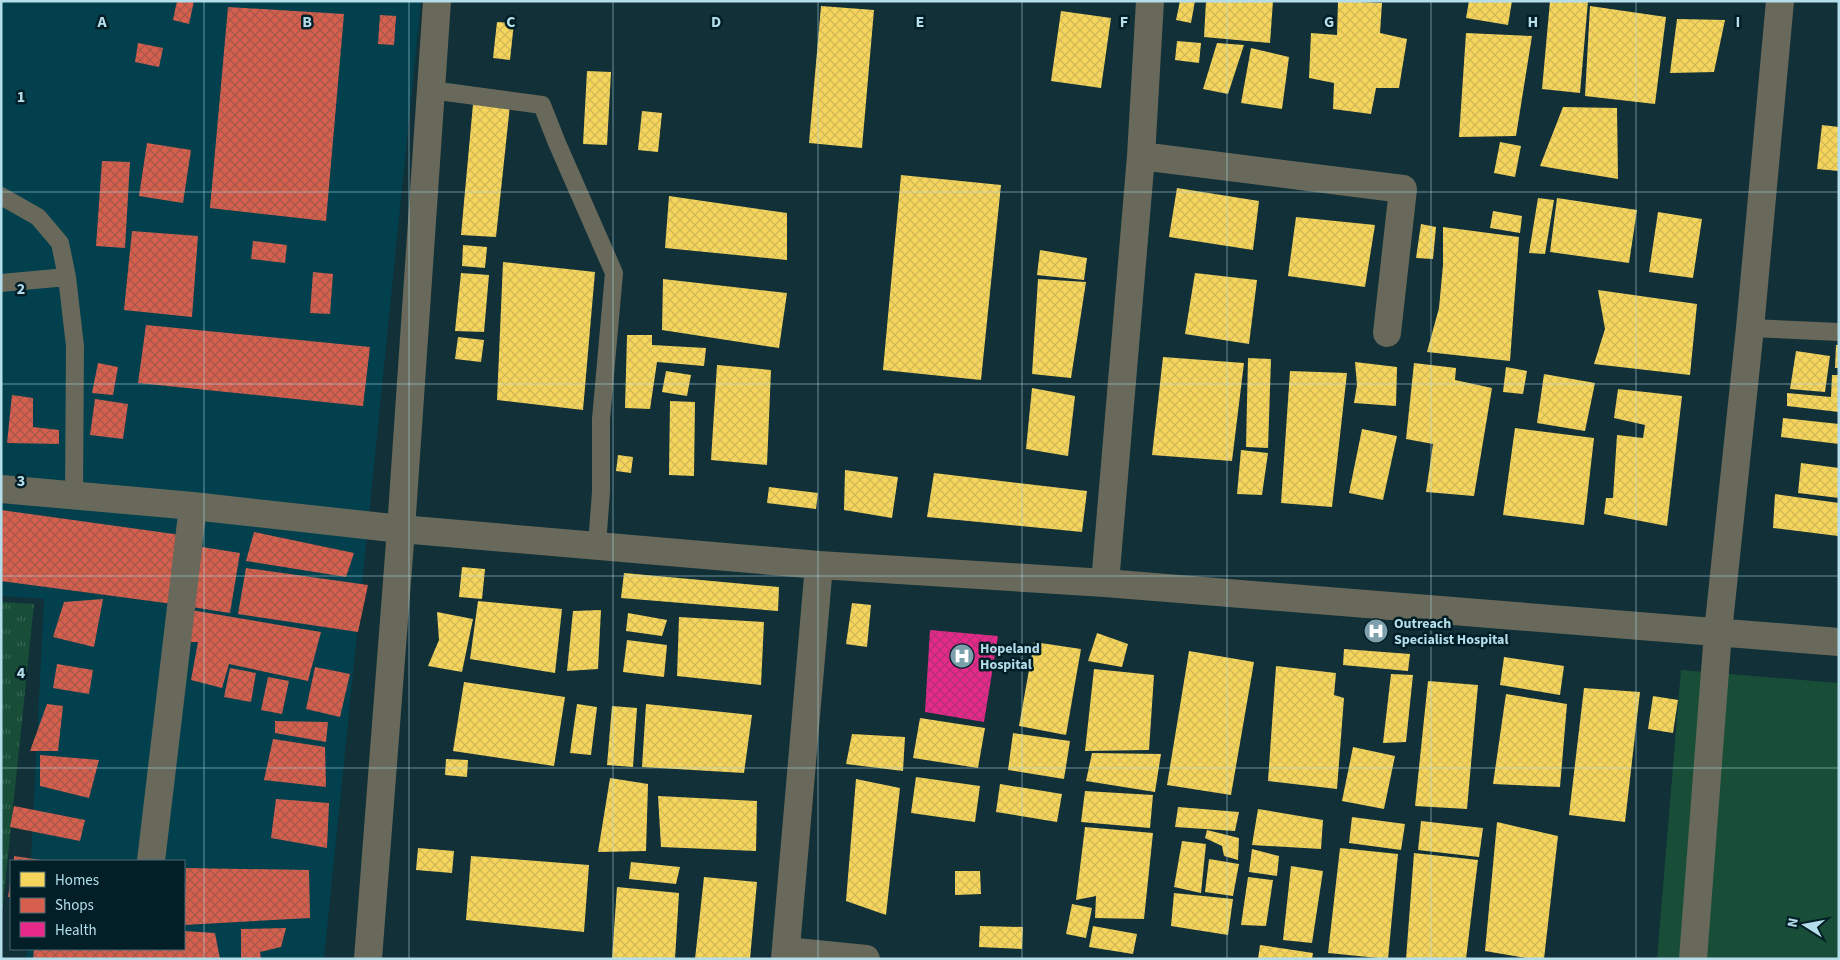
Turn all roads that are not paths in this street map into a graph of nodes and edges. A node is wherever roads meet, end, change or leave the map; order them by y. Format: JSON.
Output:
{"nodes":[{"id":1,"x":438,"y":1,"type":"edge"},
{"id":2,"x":1150,"y":1,"type":"edge"},
{"id":3,"x":1780,"y":1,"type":"edge"},
{"id":4,"x":431,"y":90,"type":"junction"},
{"id":5,"x":1141,"y":156,"type":"junction"},
{"id":6,"x":1,"y":196,"type":"edge"},
{"id":7,"x":67,"y":277,"type":"junction"},
{"id":8,"x":1,"y":283,"type":"edge"},
{"id":9,"x":1750,"y":328,"type":"junction"},
{"id":10,"x":1839,"y":332,"type":"edge"},
{"id":11,"x":1388,"y":333,"type":"dead end"},
{"id":12,"x":1,"y":489,"type":"edge"},
{"id":13,"x":74,"y":495,"type":"junction"},
{"id":14,"x":193,"y":506,"type":"junction"},
{"id":15,"x":401,"y":528,"type":"junction"},
{"id":16,"x":596,"y":545,"type":"junction"},
{"id":17,"x":819,"y":565,"type":"junction"},
{"id":18,"x":1105,"y":583,"type":"junction"},
{"id":19,"x":1718,"y":632,"type":"junction"},
{"id":20,"x":1839,"y":642,"type":"edge"},
{"id":21,"x":151,"y":860,"type":"edge"},
{"id":22,"x":785,"y":955,"type":"edge"},
{"id":23,"x":368,"y":959,"type":"edge"},
{"id":24,"x":866,"y":959,"type":"edge"},
{"id":25,"x":1693,"y":959,"type":"edge"}],
"edges":[{"from":1,"to":4,"type":"street"},
{"from":2,"to":5,"type":"street"},
{"from":3,"to":9,"type":"street"},
{"from":4,"to":15,"type":"street"},
{"from":4,"to":16,"type":"lane"},
{"from":5,"to":11,"type":"street"},
{"from":5,"to":18,"type":"street"},
{"from":6,"to":7,"type":"lane"},
{"from":7,"to":8,"type":"lane"},
{"from":7,"to":13,"type":"lane"},
{"from":9,"to":10,"type":"lane"},
{"from":9,"to":19,"type":"street"},
{"from":12,"to":13,"type":"street"},
{"from":13,"to":14,"type":"street"},
{"from":14,"to":15,"type":"street"},
{"from":14,"to":21,"type":"street"},
{"from":15,"to":16,"type":"street"},
{"from":15,"to":23,"type":"street"},
{"from":16,"to":17,"type":"street"},
{"from":17,"to":18,"type":"street"},
{"from":17,"to":22,"type":"street"},
{"from":18,"to":19,"type":"street"},
{"from":19,"to":20,"type":"street"},
{"from":19,"to":25,"type":"street"},
{"from":22,"to":24,"type":"street"}]}
